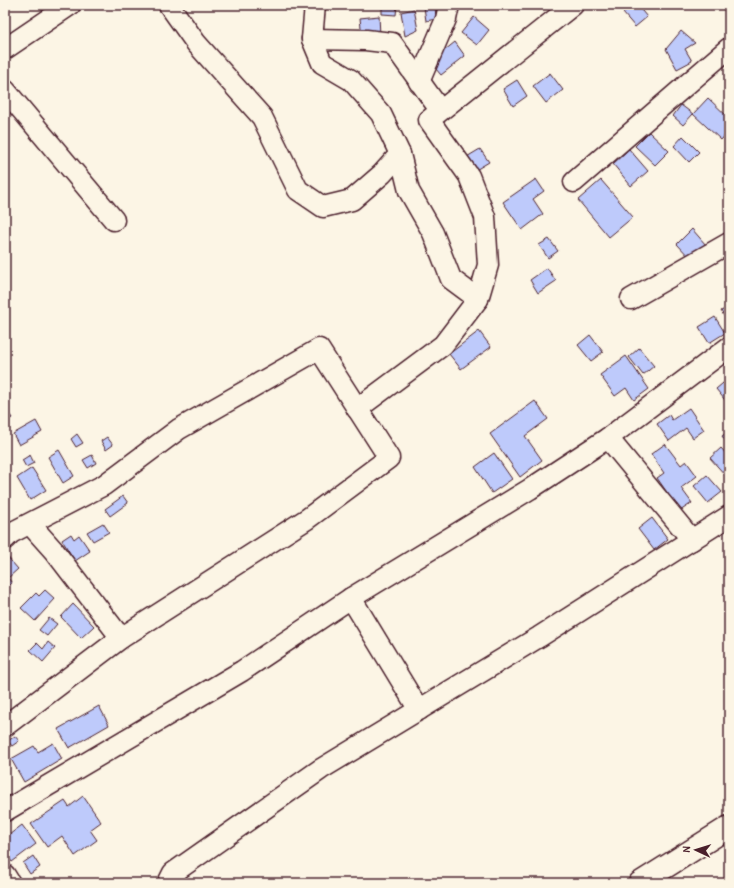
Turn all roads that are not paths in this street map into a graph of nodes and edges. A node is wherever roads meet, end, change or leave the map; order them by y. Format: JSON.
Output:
{"nodes":[{"id":1,"x":70,"y":5,"type":"edge"},
{"id":2,"x":169,"y":5,"type":"edge"},
{"id":3,"x":315,"y":5,"type":"edge"},
{"id":4,"x":449,"y":5,"type":"edge"},
{"id":5,"x":573,"y":5,"type":"edge"},
{"id":6,"x":312,"y":39,"type":"junction"},
{"id":7,"x":729,"y":48,"type":"edge"},
{"id":8,"x":5,"y":49,"type":"edge"},
{"id":9,"x":419,"y":82,"type":"junction"},
{"id":10,"x":5,"y":90,"type":"edge"},
{"id":11,"x":440,"y":110,"type":"junction"},
{"id":12,"x":400,"y":154,"type":"junction"},
{"id":13,"x":574,"y":182,"type":"dead end"},
{"id":14,"x":114,"y":220,"type":"dead end"},
{"id":15,"x":729,"y":243,"type":"edge"},
{"id":16,"x":478,"y":299,"type":"junction"},
{"id":17,"x":631,"y":299,"type":"dead end"},
{"id":18,"x":729,"y":347,"type":"edge"},
{"id":19,"x":357,"y":409,"type":"junction"},
{"id":20,"x":608,"y":438,"type":"junction"},
{"id":21,"x":729,"y":516,"type":"edge"},
{"id":22,"x":30,"y":524,"type":"junction"},
{"id":23,"x":7,"y":534,"type":"edge"},
{"id":24,"x":692,"y":540,"type":"junction"},
{"id":25,"x":351,"y":598,"type":"junction"},
{"id":26,"x":120,"y":638,"type":"junction"},
{"id":27,"x":419,"y":710,"type":"junction"},
{"id":28,"x":5,"y":726,"type":"edge"},
{"id":29,"x":5,"y":811,"type":"edge"},
{"id":30,"x":729,"y":827,"type":"edge"},
{"id":31,"x":5,"y":875,"type":"edge"},
{"id":32,"x":10,"y":883,"type":"edge"},
{"id":33,"x":168,"y":883,"type":"edge"},
{"id":34,"x":640,"y":883,"type":"edge"}],
"edges":[{"from":1,"to":8,"type":"street"},
{"from":2,"to":12,"type":"street"},
{"from":3,"to":6,"type":"street"},
{"from":4,"to":9,"type":"street"},
{"from":5,"to":11,"type":"street"},
{"from":6,"to":9,"type":"street"},
{"from":6,"to":12,"type":"street"},
{"from":7,"to":13,"type":"street"},
{"from":9,"to":11,"type":"street"},
{"from":10,"to":14,"type":"street"},
{"from":11,"to":16,"type":"street"},
{"from":12,"to":16,"type":"street"},
{"from":15,"to":17,"type":"street"},
{"from":16,"to":19,"type":"street"},
{"from":18,"to":20,"type":"street"},
{"from":19,"to":22,"type":"street"},
{"from":19,"to":26,"type":"street"},
{"from":20,"to":24,"type":"street"},
{"from":20,"to":25,"type":"street"},
{"from":21,"to":24,"type":"street"},
{"from":22,"to":23,"type":"street"},
{"from":22,"to":26,"type":"street"},
{"from":24,"to":27,"type":"street"},
{"from":25,"to":27,"type":"street"},
{"from":25,"to":29,"type":"street"},
{"from":26,"to":28,"type":"street"},
{"from":27,"to":33,"type":"street"},
{"from":30,"to":34,"type":"street"},
{"from":31,"to":32,"type":"street"}]}
